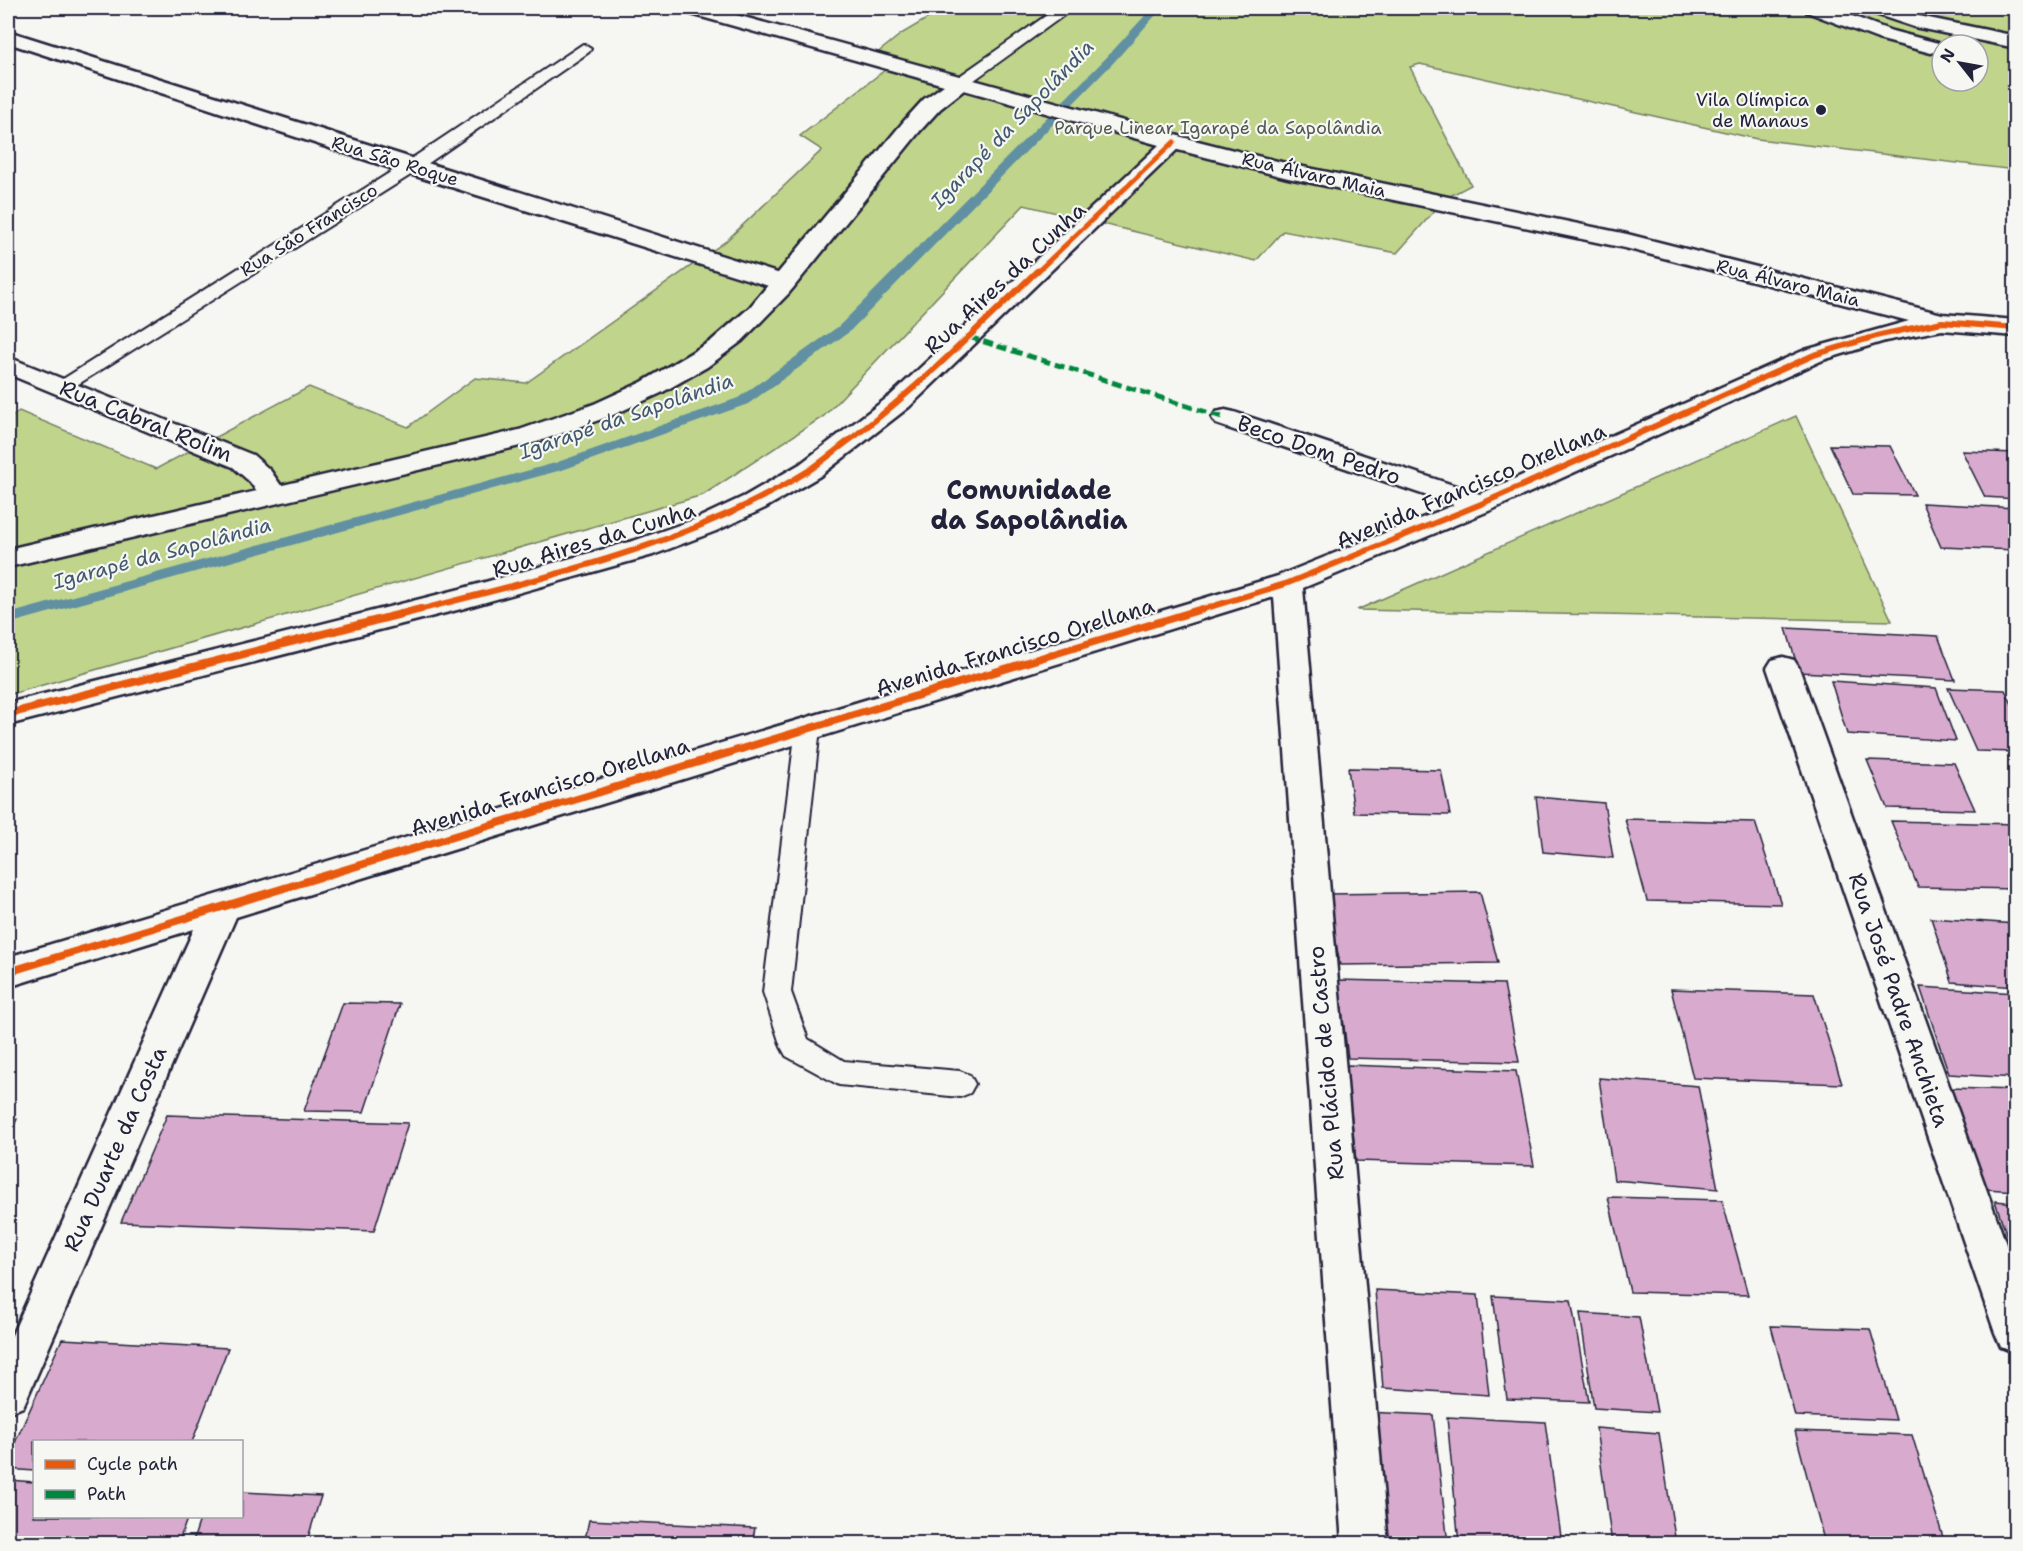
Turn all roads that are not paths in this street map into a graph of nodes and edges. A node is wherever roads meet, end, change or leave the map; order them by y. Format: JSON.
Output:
{"nodes":[{"id":1,"x":691,"y":8,"type":"edge"},
{"id":2,"x":1066,"y":8,"type":"edge"},
{"id":3,"x":1814,"y":8,"type":"edge"},
{"id":4,"x":1876,"y":8,"type":"edge"},
{"id":5,"x":8,"y":37,"type":"edge"},
{"id":6,"x":2016,"y":42,"type":"edge"},
{"id":7,"x":1930,"y":47,"type":"edge"},
{"id":8,"x":583,"y":49,"type":"dead end"},
{"id":9,"x":960,"y":83,"type":"junction"},
{"id":10,"x":1174,"y":142,"type":"junction"},
{"id":11,"x":411,"y":167,"type":"junction"},
{"id":12,"x":784,"y":283,"type":"junction"},
{"id":13,"x":1942,"y":322,"type":"junction"},
{"id":14,"x":2016,"y":328,"type":"edge"},
{"id":15,"x":8,"y":365,"type":"edge"},
{"id":16,"x":62,"y":386,"type":"junction"},
{"id":17,"x":1225,"y":418,"type":"dead end"},
{"id":18,"x":273,"y":494,"type":"junction"},
{"id":19,"x":1481,"y":504,"type":"junction"},
{"id":20,"x":8,"y":558,"type":"edge"},
{"id":21,"x":1288,"y":584,"type":"junction"},
{"id":22,"x":1783,"y":668,"type":"dead end"},
{"id":23,"x":8,"y":714,"type":"edge"},
{"id":24,"x":808,"y":728,"type":"junction"},
{"id":25,"x":223,"y":905,"type":"junction"},
{"id":26,"x":8,"y":972,"type":"edge"},
{"id":27,"x":960,"y":1084,"type":"dead end"},
{"id":28,"x":2016,"y":1333,"type":"edge"},
{"id":29,"x":8,"y":1392,"type":"edge"},
{"id":30,"x":1365,"y":1544,"type":"edge"}],
"edges":[{"from":1,"to":9,"type":"street","name":"Rua Álvaro Maia"},
{"from":2,"to":9,"type":"lane"},
{"from":3,"to":7,"type":"street"},
{"from":4,"to":6,"type":"street"},
{"from":5,"to":11,"type":"street","name":"Rua São Roque"},
{"from":8,"to":11,"type":"lane","name":"Rua São Francisco"},
{"from":9,"to":10,"type":"street","name":"Rua Álvaro Maia"},
{"from":9,"to":12,"type":"street"},
{"from":10,"to":13,"type":"street","name":"Rua Álvaro Maia"},
{"from":10,"to":23,"type":"street","name":"Rua Aires da Cunha"},
{"from":11,"to":12,"type":"street","name":"Rua São Roque"},
{"from":11,"to":16,"type":"lane","name":"Rua São Francisco"},
{"from":12,"to":18,"type":"street"},
{"from":13,"to":14,"type":"street","name":"Avenida Francisco Orellana"},
{"from":13,"to":19,"type":"street","name":"Avenida Francisco Orellana"},
{"from":15,"to":16,"type":"street","name":"Rua Cabral Rolim"},
{"from":16,"to":18,"type":"street","name":"Rua Cabral Rolim"},
{"from":17,"to":19,"type":"street","name":"Beco Dom Pedro"},
{"from":18,"to":20,"type":"street"},
{"from":19,"to":21,"type":"street","name":"Avenida Francisco Orellana"},
{"from":21,"to":24,"type":"street","name":"Avenida Francisco Orellana"},
{"from":21,"to":30,"type":"street","name":"Rua Plácido de Castro"},
{"from":22,"to":28,"type":"street","name":"Rua José Padre Anchieta"},
{"from":24,"to":25,"type":"street","name":"Avenida Francisco Orellana"},
{"from":24,"to":27,"type":"lane"},
{"from":25,"to":26,"type":"street","name":"Avenida Francisco Orellana"},
{"from":25,"to":29,"type":"street","name":"Rua Duarte da Costa"}]}
